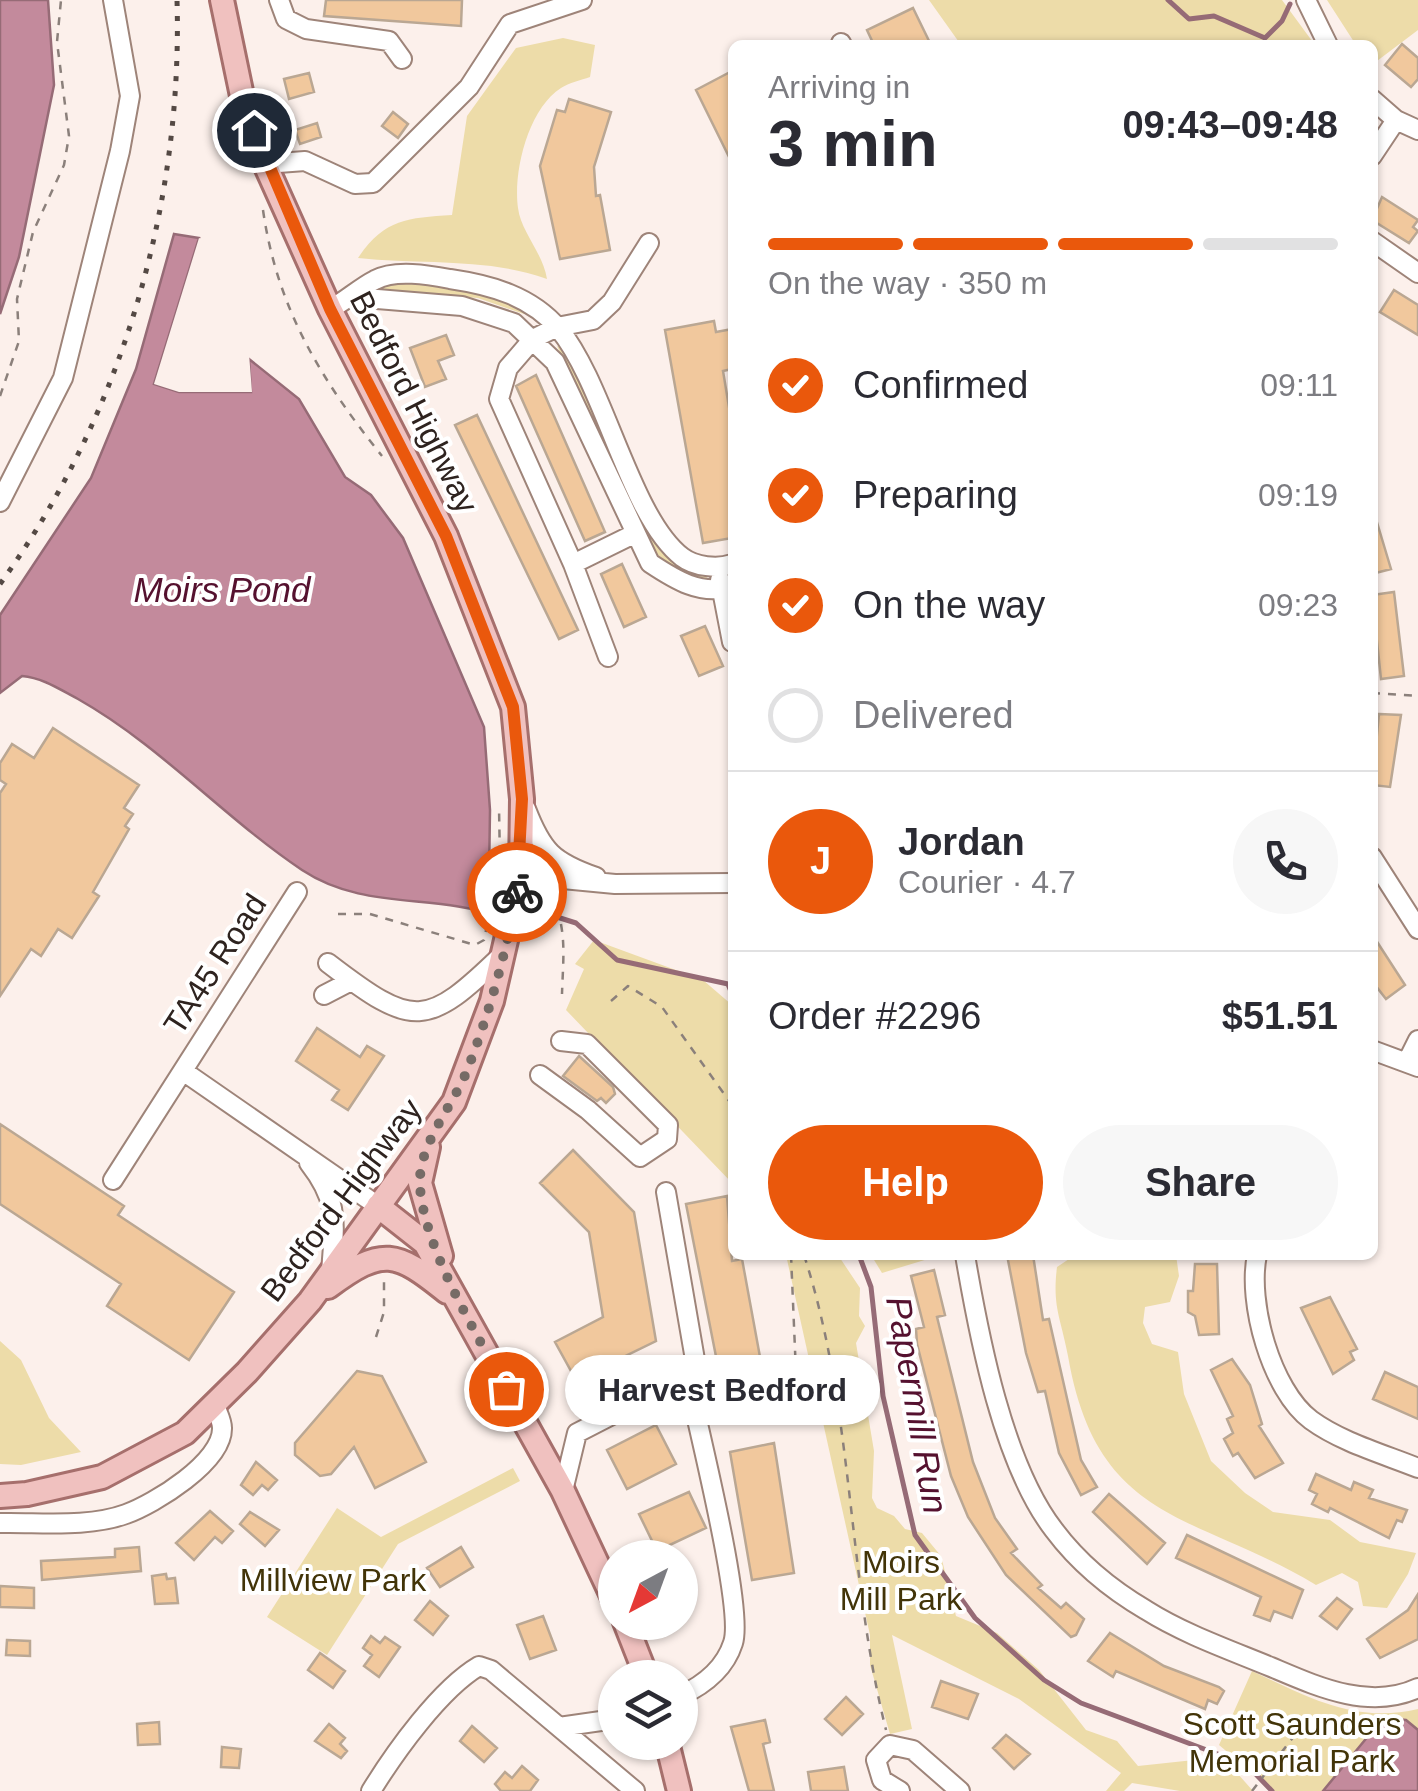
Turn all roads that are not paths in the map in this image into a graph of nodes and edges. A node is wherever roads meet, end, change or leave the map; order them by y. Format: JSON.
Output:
{"nodes":[{"id":1,"x":113,"y":0,"type":"edge"},
{"id":2,"x":222,"y":0,"type":"edge"},
{"id":3,"x":280,"y":0,"type":"edge"},
{"id":4,"x":582,"y":0,"type":"edge"},
{"id":5,"x":1306,"y":0,"type":"edge"},
{"id":6,"x":1326,"y":40,"type":"edge"},
{"id":7,"x":402,"y":59,"type":"dead end"},
{"id":8,"x":1378,"y":104,"type":"edge"},
{"id":9,"x":1396,"y":120,"type":"junction"},
{"id":10,"x":1418,"y":130,"type":"edge"},
{"id":11,"x":1378,"y":147,"type":"edge"},
{"id":12,"x":265,"y":164,"type":"junction"},
{"id":13,"x":649,"y":244,"type":"dead end"},
{"id":14,"x":1378,"y":246,"type":"edge"},
{"id":15,"x":1418,"y":273,"type":"edge"},
{"id":16,"x":353,"y":297,"type":"junction"},
{"id":17,"x":330,"y":309,"type":"junction"},
{"id":18,"x":557,"y":326,"type":"junction"},
{"id":19,"x":533,"y":340,"type":"junction"},
{"id":20,"x":0,"y":502,"type":"edge"},
{"id":21,"x":634,"y":534,"type":"junction"},
{"id":22,"x":574,"y":564,"type":"junction"},
{"id":23,"x":726,"y":566,"type":"edge"},
{"id":24,"x":727,"y":588,"type":"edge"},
{"id":25,"x":608,"y":657,"type":"dead end"},
{"id":26,"x":522,"y":799,"type":"junction"},
{"id":27,"x":1378,"y":867,"type":"edge"},
{"id":28,"x":728,"y":883,"type":"edge"},
{"id":29,"x":519,"y":884,"type":"junction"},
{"id":30,"x":615,"y":884,"type":"junction"},
{"id":31,"x":1393,"y":889,"type":"junction"},
{"id":32,"x":297,"y":892,"type":"dead end"},
{"id":33,"x":1418,"y":892,"type":"edge"},
{"id":34,"x":1418,"y":929,"type":"edge"},
{"id":35,"x":500,"y":937,"type":"junction"},
{"id":36,"x":328,"y":963,"type":"dead end"},
{"id":37,"x":351,"y":980,"type":"junction"},
{"id":38,"x":324,"y":996,"type":"dead end"},
{"id":39,"x":1418,"y":1040,"type":"edge"},
{"id":40,"x":561,"y":1041,"type":"dead end"},
{"id":41,"x":1378,"y":1052,"type":"edge"},
{"id":42,"x":1413,"y":1065,"type":"edge"},
{"id":43,"x":183,"y":1071,"type":"junction"},
{"id":44,"x":540,"y":1075,"type":"dead end"},
{"id":45,"x":429,"y":1142,"type":"junction"},
{"id":46,"x":293,"y":1144,"type":"junction"},
{"id":47,"x":113,"y":1180,"type":"dead end"},
{"id":48,"x":666,"y":1192,"type":"dead end"},
{"id":49,"x":378,"y":1206,"type":"junction"},
{"id":50,"x":966,"y":1260,"type":"edge"},
{"id":51,"x":1257,"y":1260,"type":"edge"},
{"id":52,"x":331,"y":1274,"type":"junction"},
{"id":53,"x":310,"y":1301,"type":"junction"},
{"id":54,"x":458,"y":1301,"type":"junction"},
{"id":55,"x":692,"y":1398,"type":"junction"},
{"id":56,"x":214,"y":1405,"type":"junction"},
{"id":57,"x":1418,"y":1468,"type":"edge"},
{"id":58,"x":563,"y":1491,"type":"junction"},
{"id":59,"x":0,"y":1496,"type":"edge"},
{"id":60,"x":0,"y":1523,"type":"edge"},
{"id":61,"x":598,"y":1566,"type":"edge"},
{"id":62,"x":698,"y":1683,"type":"edge"},
{"id":63,"x":1418,"y":1688,"type":"edge"},
{"id":64,"x":598,"y":1721,"type":"edge"},
{"id":65,"x":559,"y":1727,"type":"junction"},
{"id":66,"x":671,"y":1760,"type":"edge"},
{"id":67,"x":371,"y":1791,"type":"edge"},
{"id":68,"x":634,"y":1791,"type":"edge"},
{"id":69,"x":679,"y":1791,"type":"edge"},
{"id":70,"x":900,"y":1791,"type":"edge"},
{"id":71,"x":960,"y":1791,"type":"edge"}],
"edges":[{"from":1,"to":20,"type":"street"},
{"from":2,"to":12,"type":"main road","name":"Bedford Highway"},
{"from":3,"to":7,"type":"street"},
{"from":4,"to":12,"type":"street"},
{"from":5,"to":6,"type":"street"},
{"from":8,"to":9,"type":"street"},
{"from":9,"to":10,"type":"street"},
{"from":9,"to":11,"type":"street"},
{"from":12,"to":17,"type":"main road","name":"Bedford Highway"},
{"from":13,"to":18,"type":"street"},
{"from":14,"to":15,"type":"street"},
{"from":16,"to":17,"type":"street"},
{"from":16,"to":18,"type":"street"},
{"from":16,"to":19,"type":"street"},
{"from":17,"to":26,"type":"main road","name":"Bedford Highway"},
{"from":18,"to":19,"type":"street"},
{"from":18,"to":23,"type":"street"},
{"from":19,"to":21,"type":"street"},
{"from":19,"to":22,"type":"street"},
{"from":21,"to":22,"type":"street"},
{"from":21,"to":24,"type":"street"},
{"from":22,"to":25,"type":"street"},
{"from":23,"to":24,"type":"street"},
{"from":26,"to":29,"type":"main road","name":"Bedford Highway"},
{"from":26,"to":30,"type":"street"},
{"from":27,"to":31,"type":"street"},
{"from":28,"to":30,"type":"street"},
{"from":29,"to":30,"type":"street"},
{"from":29,"to":35,"type":"main road","name":"Bedford Highway"},
{"from":31,"to":33,"type":"street"},
{"from":31,"to":34,"type":"street"},
{"from":32,"to":43,"type":"street","name":"TA45 Road"},
{"from":35,"to":37,"type":"street"},
{"from":35,"to":45,"type":"main road","name":"Bedford Highway"},
{"from":36,"to":37,"type":"street"},
{"from":37,"to":38,"type":"street"},
{"from":39,"to":42,"type":"street"},
{"from":40,"to":44,"type":"street"},
{"from":41,"to":42,"type":"street"},
{"from":43,"to":46,"type":"street","name":"TA45 Road"},
{"from":43,"to":47,"type":"street"},
{"from":45,"to":49,"type":"main road","name":"Bedford Highway"},
{"from":45,"to":54,"type":"main road"},
{"from":46,"to":49,"type":"street","name":"TA45 Road"},
{"from":46,"to":52,"type":"street"},
{"from":48,"to":55,"type":"street"},
{"from":49,"to":52,"type":"main road","name":"Bedford Highway"},
{"from":49,"to":54,"type":"main road"},
{"from":50,"to":63,"type":"street"},
{"from":51,"to":57,"type":"street"},
{"from":52,"to":53,"type":"main road","name":"Bedford Highway"},
{"from":53,"to":54,"type":"main road"},
{"from":53,"to":56,"type":"main road","name":"Bedford Highway"},
{"from":54,"to":58,"type":"main road"},
{"from":55,"to":58,"type":"street"},
{"from":55,"to":62,"type":"street"},
{"from":56,"to":59,"type":"main road","name":"Bedford Highway"},
{"from":56,"to":60,"type":"street"},
{"from":58,"to":61,"type":"main road"},
{"from":64,"to":65,"type":"street"},
{"from":65,"to":67,"type":"street"},
{"from":65,"to":68,"type":"street"},
{"from":66,"to":69,"type":"main road"},
{"from":70,"to":71,"type":"street"}]}
